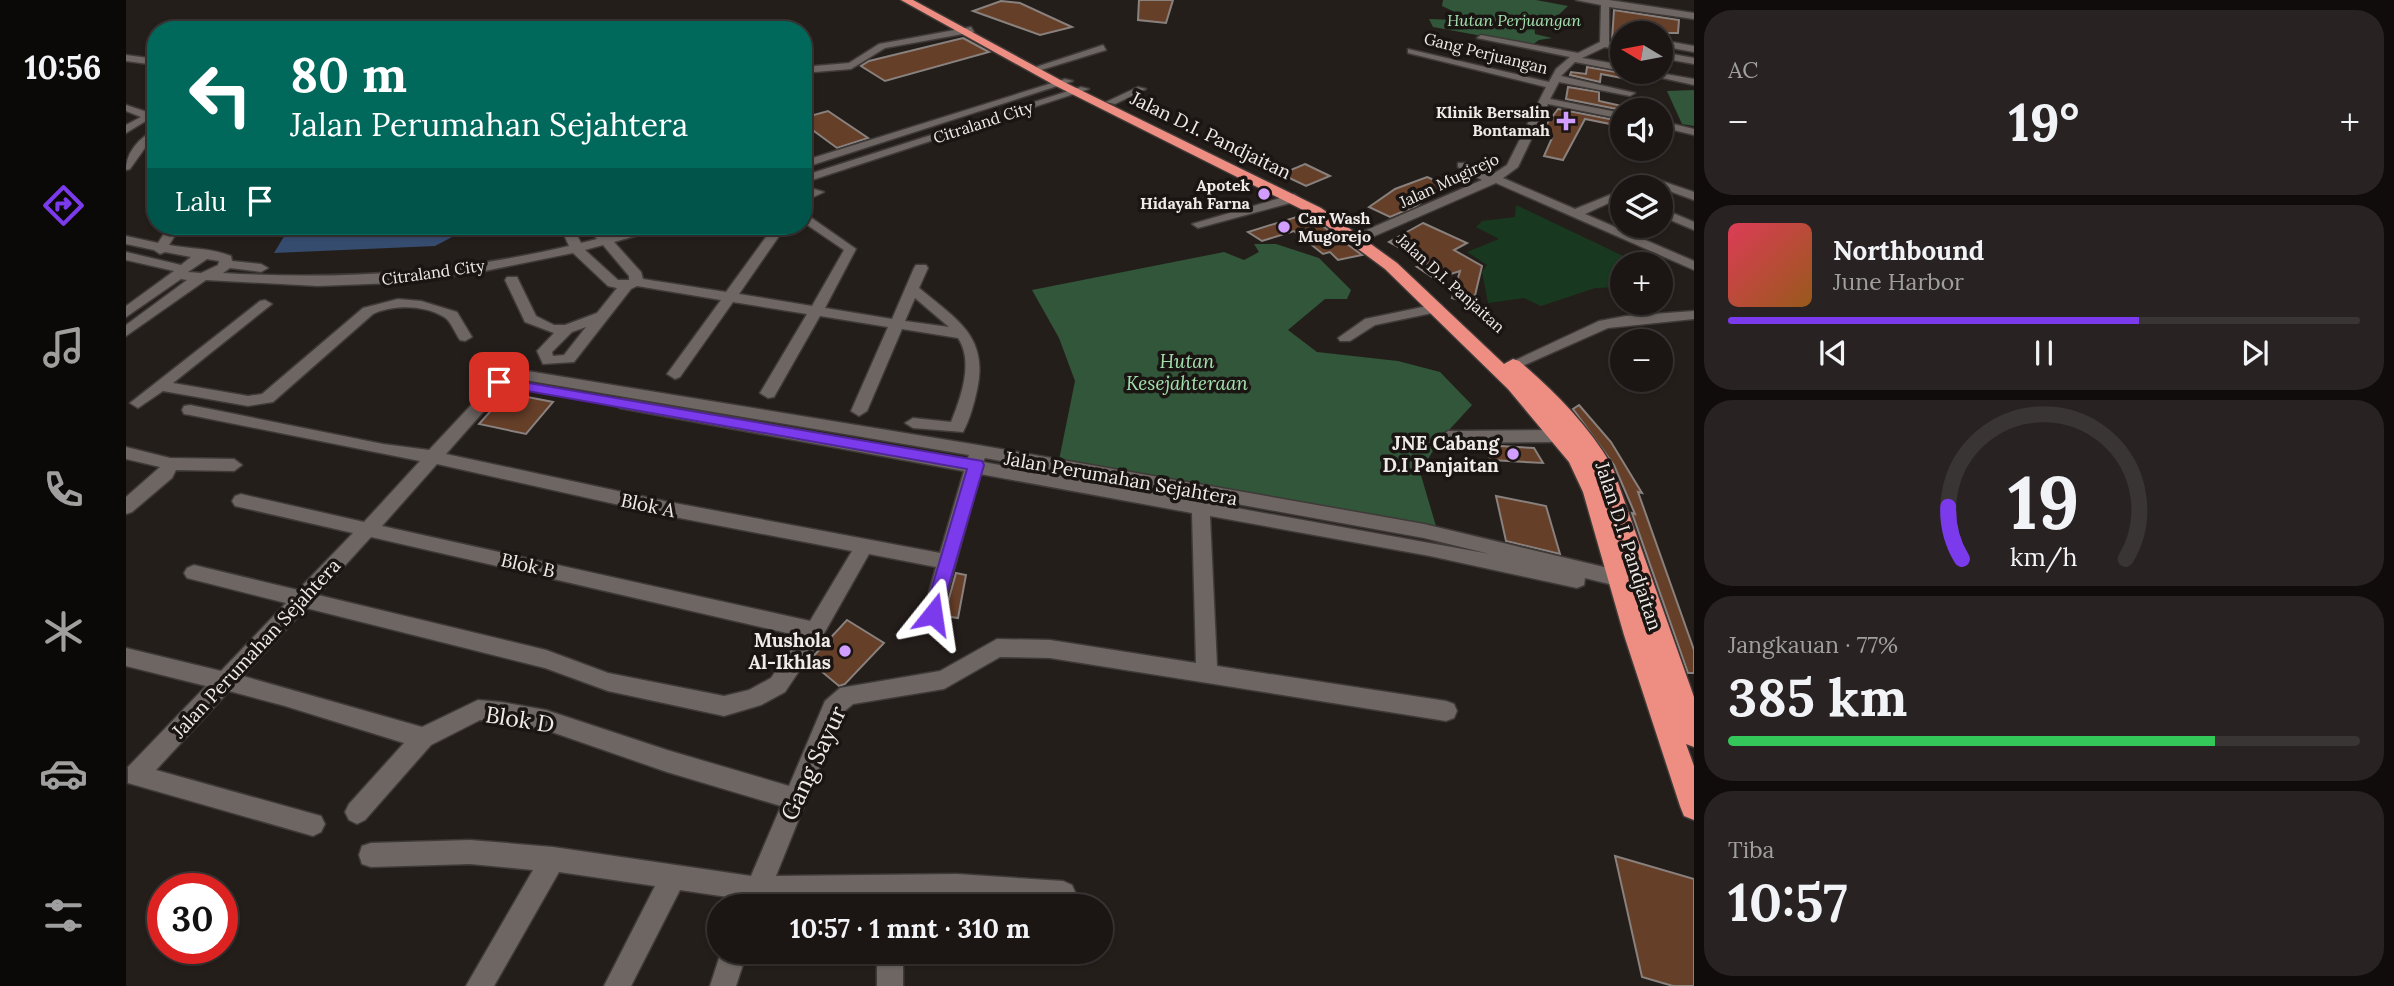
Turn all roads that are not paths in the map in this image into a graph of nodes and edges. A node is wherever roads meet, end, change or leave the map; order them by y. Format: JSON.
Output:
{"nodes":[{"id":1,"x":906,"y":0,"type":"edge"},
{"id":2,"x":915,"y":0,"type":"edge"},
{"id":3,"x":1580,"y":0,"type":"edge"},
{"id":4,"x":1647,"y":0,"type":"edge"},
{"id":5,"x":1694,"y":7,"type":"edge"},
{"id":6,"x":1608,"y":9,"type":"edge"},
{"id":7,"x":1694,"y":16,"type":"edge"},
{"id":8,"x":968,"y":32,"type":"junction"},
{"id":9,"x":1481,"y":38,"type":"dead end"},
{"id":10,"x":1610,"y":38,"type":"edge"},
{"id":11,"x":1604,"y":39,"type":"junction"},
{"id":12,"x":1610,"y":42,"type":"edge"},
{"id":13,"x":1673,"y":45,"type":"edge"},
{"id":14,"x":1103,"y":48,"type":"dead end"},
{"id":15,"x":1694,"y":48,"type":"edge"},
{"id":16,"x":1411,"y":51,"type":"dead end"},
{"id":17,"x":1673,"y":57,"type":"edge"},
{"id":18,"x":126,"y":58,"type":"edge"},
{"id":19,"x":1576,"y":58,"type":"junction"},
{"id":20,"x":147,"y":61,"type":"edge"},
{"id":21,"x":1694,"y":61,"type":"edge"},
{"id":22,"x":1610,"y":65,"type":"edge"},
{"id":23,"x":1041,"y":66,"type":"junction"},
{"id":24,"x":812,"y":69,"type":"edge"},
{"id":25,"x":1673,"y":78,"type":"edge"},
{"id":26,"x":1554,"y":82,"type":"junction"},
{"id":27,"x":1694,"y":82,"type":"edge"},
{"id":28,"x":1071,"y":87,"type":"junction"},
{"id":29,"x":1141,"y":89,"type":"dead end"},
{"id":30,"x":1630,"y":93,"type":"dead end"},
{"id":31,"x":1547,"y":100,"type":"junction"},
{"id":32,"x":1111,"y":102,"type":"junction"},
{"id":33,"x":126,"y":108,"type":"edge"},
{"id":34,"x":1610,"y":113,"type":"edge"},
{"id":35,"x":147,"y":115,"type":"edge"},
{"id":36,"x":147,"y":117,"type":"edge"},
{"id":37,"x":931,"y":124,"type":"junction"},
{"id":38,"x":1673,"y":127,"type":"edge"},
{"id":39,"x":126,"y":130,"type":"edge"},
{"id":40,"x":1694,"y":132,"type":"edge"},
{"id":41,"x":946,"y":134,"type":"junction"},
{"id":42,"x":147,"y":140,"type":"edge"},
{"id":43,"x":812,"y":162,"type":"edge"},
{"id":44,"x":1462,"y":165,"type":"dead end"},
{"id":45,"x":126,"y":167,"type":"edge"},
{"id":46,"x":812,"y":177,"type":"edge"},
{"id":47,"x":1494,"y":180,"type":"junction"},
{"id":48,"x":1673,"y":188,"type":"edge"},
{"id":49,"x":818,"y":192,"type":"dead end"},
{"id":50,"x":812,"y":194,"type":"edge"},
{"id":51,"x":1694,"y":196,"type":"edge"},
{"id":52,"x":1294,"y":198,"type":"junction"},
{"id":53,"x":1610,"y":199,"type":"edge"},
{"id":54,"x":1576,"y":213,"type":"junction"},
{"id":55,"x":1673,"y":217,"type":"edge"},
{"id":56,"x":812,"y":223,"type":"edge"},
{"id":57,"x":1198,"y":224,"type":"dead end"},
{"id":58,"x":1694,"y":226,"type":"edge"},
{"id":59,"x":169,"y":235,"type":"edge"},
{"id":60,"x":570,"y":235,"type":"edge"},
{"id":61,"x":594,"y":235,"type":"edge"},
{"id":62,"x":601,"y":235,"type":"edge"},
{"id":63,"x":774,"y":235,"type":"edge"},
{"id":64,"x":1361,"y":237,"type":"junction"},
{"id":65,"x":126,"y":240,"type":"edge"},
{"id":66,"x":574,"y":244,"type":"junction"},
{"id":67,"x":141,"y":245,"type":"junction"},
{"id":68,"x":160,"y":250,"type":"junction"},
{"id":69,"x":126,"y":254,"type":"edge"},
{"id":70,"x":204,"y":257,"type":"junction"},
{"id":71,"x":226,"y":264,"type":"junction"},
{"id":72,"x":1694,"y":266,"type":"edge"},
{"id":73,"x":922,"y":268,"type":"dead end"},
{"id":74,"x":181,"y":271,"type":"junction"},
{"id":75,"x":203,"y":276,"type":"junction"},
{"id":76,"x":512,"y":280,"type":"dead end"},
{"id":77,"x":631,"y":284,"type":"junction"},
{"id":78,"x":913,"y":290,"type":"junction"},
{"id":79,"x":732,"y":297,"type":"junction"},
{"id":80,"x":139,"y":303,"type":"junction"},
{"id":81,"x":265,"y":304,"type":"dead end"},
{"id":82,"x":160,"y":307,"type":"junction"},
{"id":83,"x":1437,"y":308,"type":"junction"},
{"id":84,"x":817,"y":310,"type":"junction"},
{"id":85,"x":126,"y":313,"type":"edge"},
{"id":86,"x":1694,"y":315,"type":"edge"},
{"id":87,"x":602,"y":316,"type":"junction"},
{"id":88,"x":897,"y":323,"type":"junction"},
{"id":89,"x":567,"y":330,"type":"junction"},
{"id":90,"x":126,"y":332,"type":"edge"},
{"id":91,"x":962,"y":334,"type":"junction"},
{"id":92,"x":465,"y":337,"type":"dead end"},
{"id":93,"x":1345,"y":338,"type":"dead end"},
{"id":94,"x":1513,"y":365,"type":"junction"},
{"id":95,"x":675,"y":374,"type":"dead end"},
{"id":96,"x":160,"y":386,"type":"junction"},
{"id":97,"x":768,"y":393,"type":"dead end"},
{"id":98,"x":130,"y":405,"type":"edge"},
{"id":99,"x":190,"y":410,"type":"dead end"},
{"id":100,"x":859,"y":411,"type":"dead end"},
{"id":101,"x":913,"y":423,"type":"dead end"},
{"id":102,"x":1561,"y":436,"type":"junction"},
{"id":103,"x":1448,"y":437,"type":"dead end"},
{"id":104,"x":126,"y":453,"type":"edge"},
{"id":105,"x":434,"y":457,"type":"junction"},
{"id":106,"x":977,"y":458,"type":"junction"},
{"id":107,"x":170,"y":464,"type":"junction"},
{"id":108,"x":234,"y":465,"type":"dead end"},
{"id":109,"x":1200,"y":500,"type":"junction"},
{"id":110,"x":241,"y":501,"type":"dead end"},
{"id":111,"x":126,"y":508,"type":"edge"},
{"id":112,"x":369,"y":528,"type":"junction"},
{"id":113,"x":864,"y":546,"type":"junction"},
{"id":114,"x":947,"y":561,"type":"junction"},
{"id":115,"x":194,"y":573,"type":"dead end"},
{"id":116,"x":1632,"y":587,"type":"junction"},
{"id":117,"x":303,"y":598,"type":"junction"},
{"id":118,"x":933,"y":614,"type":"dead end"},
{"id":119,"x":815,"y":631,"type":"junction"},
{"id":120,"x":126,"y":656,"type":"edge"},
{"id":121,"x":1207,"y":674,"type":"junction"},
{"id":122,"x":226,"y":681,"type":"junction"},
{"id":123,"x":1447,"y":711,"type":"dead end"},
{"id":124,"x":1694,"y":735,"type":"edge"},
{"id":125,"x":423,"y":738,"type":"junction"},
{"id":126,"x":131,"y":774,"type":"edge"},
{"id":127,"x":795,"y":799,"type":"junction"},
{"id":128,"x":1694,"y":806,"type":"edge"},
{"id":129,"x":356,"y":812,"type":"dead end"},
{"id":130,"x":313,"y":824,"type":"dead end"},
{"id":131,"x":371,"y":855,"type":"dead end"},
{"id":132,"x":552,"y":859,"type":"junction"},
{"id":133,"x":674,"y":876,"type":"junction"},
{"id":134,"x":739,"y":894,"type":"edge"},
{"id":135,"x":756,"y":894,"type":"edge"},
{"id":136,"x":913,"y":894,"type":"edge"},
{"id":137,"x":1063,"y":894,"type":"dead end"},
{"id":138,"x":730,"y":964,"type":"edge"},
{"id":139,"x":890,"y":964,"type":"edge"},
{"id":140,"x":479,"y":986,"type":"edge"},
{"id":141,"x":617,"y":986,"type":"edge"},
{"id":142,"x":723,"y":986,"type":"edge"},
{"id":143,"x":890,"y":986,"type":"edge"}],
"edges":[{"from":1,"to":8,"type":"highway"},
{"from":2,"to":8,"type":"highway","name":"Jalan D.I. Panjaitan"},
{"from":3,"to":6,"type":"street"},
{"from":4,"to":5,"type":"street"},
{"from":6,"to":7,"type":"street"},
{"from":6,"to":11,"type":"street"},
{"from":8,"to":23,"type":"highway","name":"Jalan D.I. Panjaitan"},
{"from":8,"to":24,"type":"street"},
{"from":8,"to":28,"type":"highway"},
{"from":9,"to":19,"type":"street"},
{"from":10,"to":11,"type":"street"},
{"from":11,"to":12,"type":"street"},
{"from":11,"to":19,"type":"street","name":"Jalan Mugirejo"},
{"from":13,"to":15,"type":"street"},
{"from":14,"to":23,"type":"street"},
{"from":16,"to":26,"type":"street","name":"Gang Perjuangan"},
{"from":17,"to":21,"type":"street"},
{"from":18,"to":20,"type":"street"},
{"from":19,"to":22,"type":"street"},
{"from":19,"to":26,"type":"street","name":"Jalan Mugirejo"},
{"from":23,"to":28,"type":"highway","name":"Jalan D.I. Panjaitan"},
{"from":25,"to":27,"type":"street"},
{"from":26,"to":30,"type":"street","name":"Gang Perjuangan"},
{"from":26,"to":31,"type":"street","name":"Jalan Mugirejo"},
{"from":28,"to":32,"type":"highway","name":"Jalan D.I. Panjaitan"},
{"from":28,"to":37,"type":"street","name":"Citraland City"},
{"from":28,"to":41,"type":"street","name":"Citraland City"},
{"from":28,"to":52,"type":"highway","name":"Jalan D.I. Pandjaitan"},
{"from":29,"to":32,"type":"street"},
{"from":31,"to":34,"type":"street"},
{"from":31,"to":47,"type":"street","name":"Jalan Mugirejo"},
{"from":32,"to":64,"type":"highway","name":"Jalan D.I. Panjaitan"},
{"from":33,"to":35,"type":"street"},
{"from":36,"to":39,"type":"street"},
{"from":37,"to":41,"type":"street"},
{"from":37,"to":43,"type":"street","name":"Citraland City"},
{"from":38,"to":40,"type":"street"},
{"from":41,"to":46,"type":"street","name":"Citraland City"},
{"from":42,"to":45,"type":"street"},
{"from":44,"to":47,"type":"street"},
{"from":47,"to":54,"type":"street"},
{"from":47,"to":64,"type":"street","name":"Jalan Mugirejo"},
{"from":48,"to":51,"type":"street"},
{"from":49,"to":50,"type":"street"},
{"from":52,"to":57,"type":"street"},
{"from":52,"to":64,"type":"highway","name":"Jalan D.I. Pandjaitan"},
{"from":53,"to":54,"type":"street"},
{"from":54,"to":72,"type":"street"},
{"from":55,"to":58,"type":"street"},
{"from":56,"to":84,"type":"street"},
{"from":59,"to":68,"type":"street"},
{"from":60,"to":66,"type":"street"},
{"from":61,"to":66,"type":"street","name":"Citraland City"},
{"from":62,"to":77,"type":"street"},
{"from":63,"to":79,"type":"street"},
{"from":64,"to":83,"type":"highway","name":"Jalan D.I. Pandjaitan"},
{"from":64,"to":94,"type":"highway","name":"Jalan D.I. Panjaitan"},
{"from":65,"to":67,"type":"street","name":"Citraland City"},
{"from":66,"to":71,"type":"street","name":"Citraland City"},
{"from":66,"to":75,"type":"street","name":"Citraland City"},
{"from":66,"to":77,"type":"street"},
{"from":67,"to":68,"type":"street","name":"Citraland City"},
{"from":67,"to":69,"type":"street"},
{"from":68,"to":70,"type":"street","name":"Citraland City"},
{"from":69,"to":74,"type":"street","name":"Citraland City"},
{"from":70,"to":71,"type":"street","name":"Citraland City"},
{"from":70,"to":74,"type":"street"},
{"from":71,"to":75,"type":"street"},
{"from":73,"to":78,"type":"street"},
{"from":74,"to":75,"type":"street","name":"Citraland City"},
{"from":74,"to":80,"type":"street"},
{"from":75,"to":82,"type":"street"},
{"from":76,"to":89,"type":"street"},
{"from":77,"to":79,"type":"street"},
{"from":77,"to":87,"type":"street"},
{"from":78,"to":88,"type":"street"},
{"from":78,"to":91,"type":"street"},
{"from":79,"to":84,"type":"street"},
{"from":79,"to":95,"type":"street"},
{"from":80,"to":82,"type":"street"},
{"from":80,"to":85,"type":"street"},
{"from":81,"to":96,"type":"street"},
{"from":82,"to":90,"type":"street"},
{"from":83,"to":93,"type":"street"},
{"from":83,"to":102,"type":"highway","name":"Jalan D.I. Pandjaitan"},
{"from":84,"to":88,"type":"street"},
{"from":84,"to":97,"type":"street"},
{"from":86,"to":94,"type":"street"},
{"from":87,"to":89,"type":"street"},
{"from":87,"to":89,"type":"street"},
{"from":88,"to":91,"type":"street"},
{"from":88,"to":100,"type":"street"},
{"from":91,"to":101,"type":"street"},
{"from":92,"to":96,"type":"street","name":"Citraland City"},
{"from":94,"to":116,"type":"highway","name":"Jalan D.I. Panjaitan"},
{"from":96,"to":98,"type":"street"},
{"from":99,"to":105,"type":"street","name":"Blok A"},
{"from":102,"to":103,"type":"street"},
{"from":102,"to":116,"type":"highway","name":"Jalan D.I. Pandjaitan"},
{"from":104,"to":107,"type":"street"},
{"from":105,"to":106,"type":"street","name":"Jalan Perumahan Sejahtera"},
{"from":105,"to":112,"type":"street","name":"Jalan Perumahan Sejahtera"},
{"from":105,"to":113,"type":"street","name":"Blok A"},
{"from":106,"to":109,"type":"street","name":"Jalan Perumahan Sejahtera"},
{"from":106,"to":114,"type":"street"},
{"from":107,"to":108,"type":"street"},
{"from":107,"to":111,"type":"street"},
{"from":109,"to":116,"type":"street","name":"Jalan Perumahan Sejahtera"},
{"from":109,"to":121,"type":"street"},
{"from":110,"to":112,"type":"street","name":"Blok B"},
{"from":112,"to":117,"type":"street","name":"Jalan Perumahan Sejahtera"},
{"from":112,"to":119,"type":"street","name":"Blok B"},
{"from":113,"to":114,"type":"street","name":"Blok A"},
{"from":113,"to":119,"type":"street"},
{"from":114,"to":118,"type":"street"},
{"from":115,"to":117,"type":"street"},
{"from":116,"to":124,"type":"highway","name":"Jalan D.I. Panjaitan"},
{"from":116,"to":128,"type":"highway","name":"Jalan D.I. Pandjaitan"},
{"from":117,"to":119,"type":"street"},
{"from":117,"to":122,"type":"street","name":"Jalan Perumahan Sejahtera"},
{"from":120,"to":122,"type":"street"},
{"from":121,"to":123,"type":"street"},
{"from":121,"to":127,"type":"street","name":"Gang Sayur"},
{"from":122,"to":125,"type":"street"},
{"from":122,"to":126,"type":"street","name":"Jalan Perumahan Sejahtera"},
{"from":125,"to":127,"type":"street","name":"Blok D"},
{"from":125,"to":129,"type":"street"},
{"from":126,"to":130,"type":"street","name":"Jalan Perumahan Sejahtera"},
{"from":127,"to":135,"type":"street","name":"Gang Sayur"},
{"from":131,"to":132,"type":"street"},
{"from":132,"to":133,"type":"street"},
{"from":132,"to":140,"type":"street"},
{"from":133,"to":134,"type":"street"},
{"from":133,"to":141,"type":"street"},
{"from":136,"to":137,"type":"street"},
{"from":138,"to":142,"type":"street"},
{"from":139,"to":143,"type":"street"}]}
